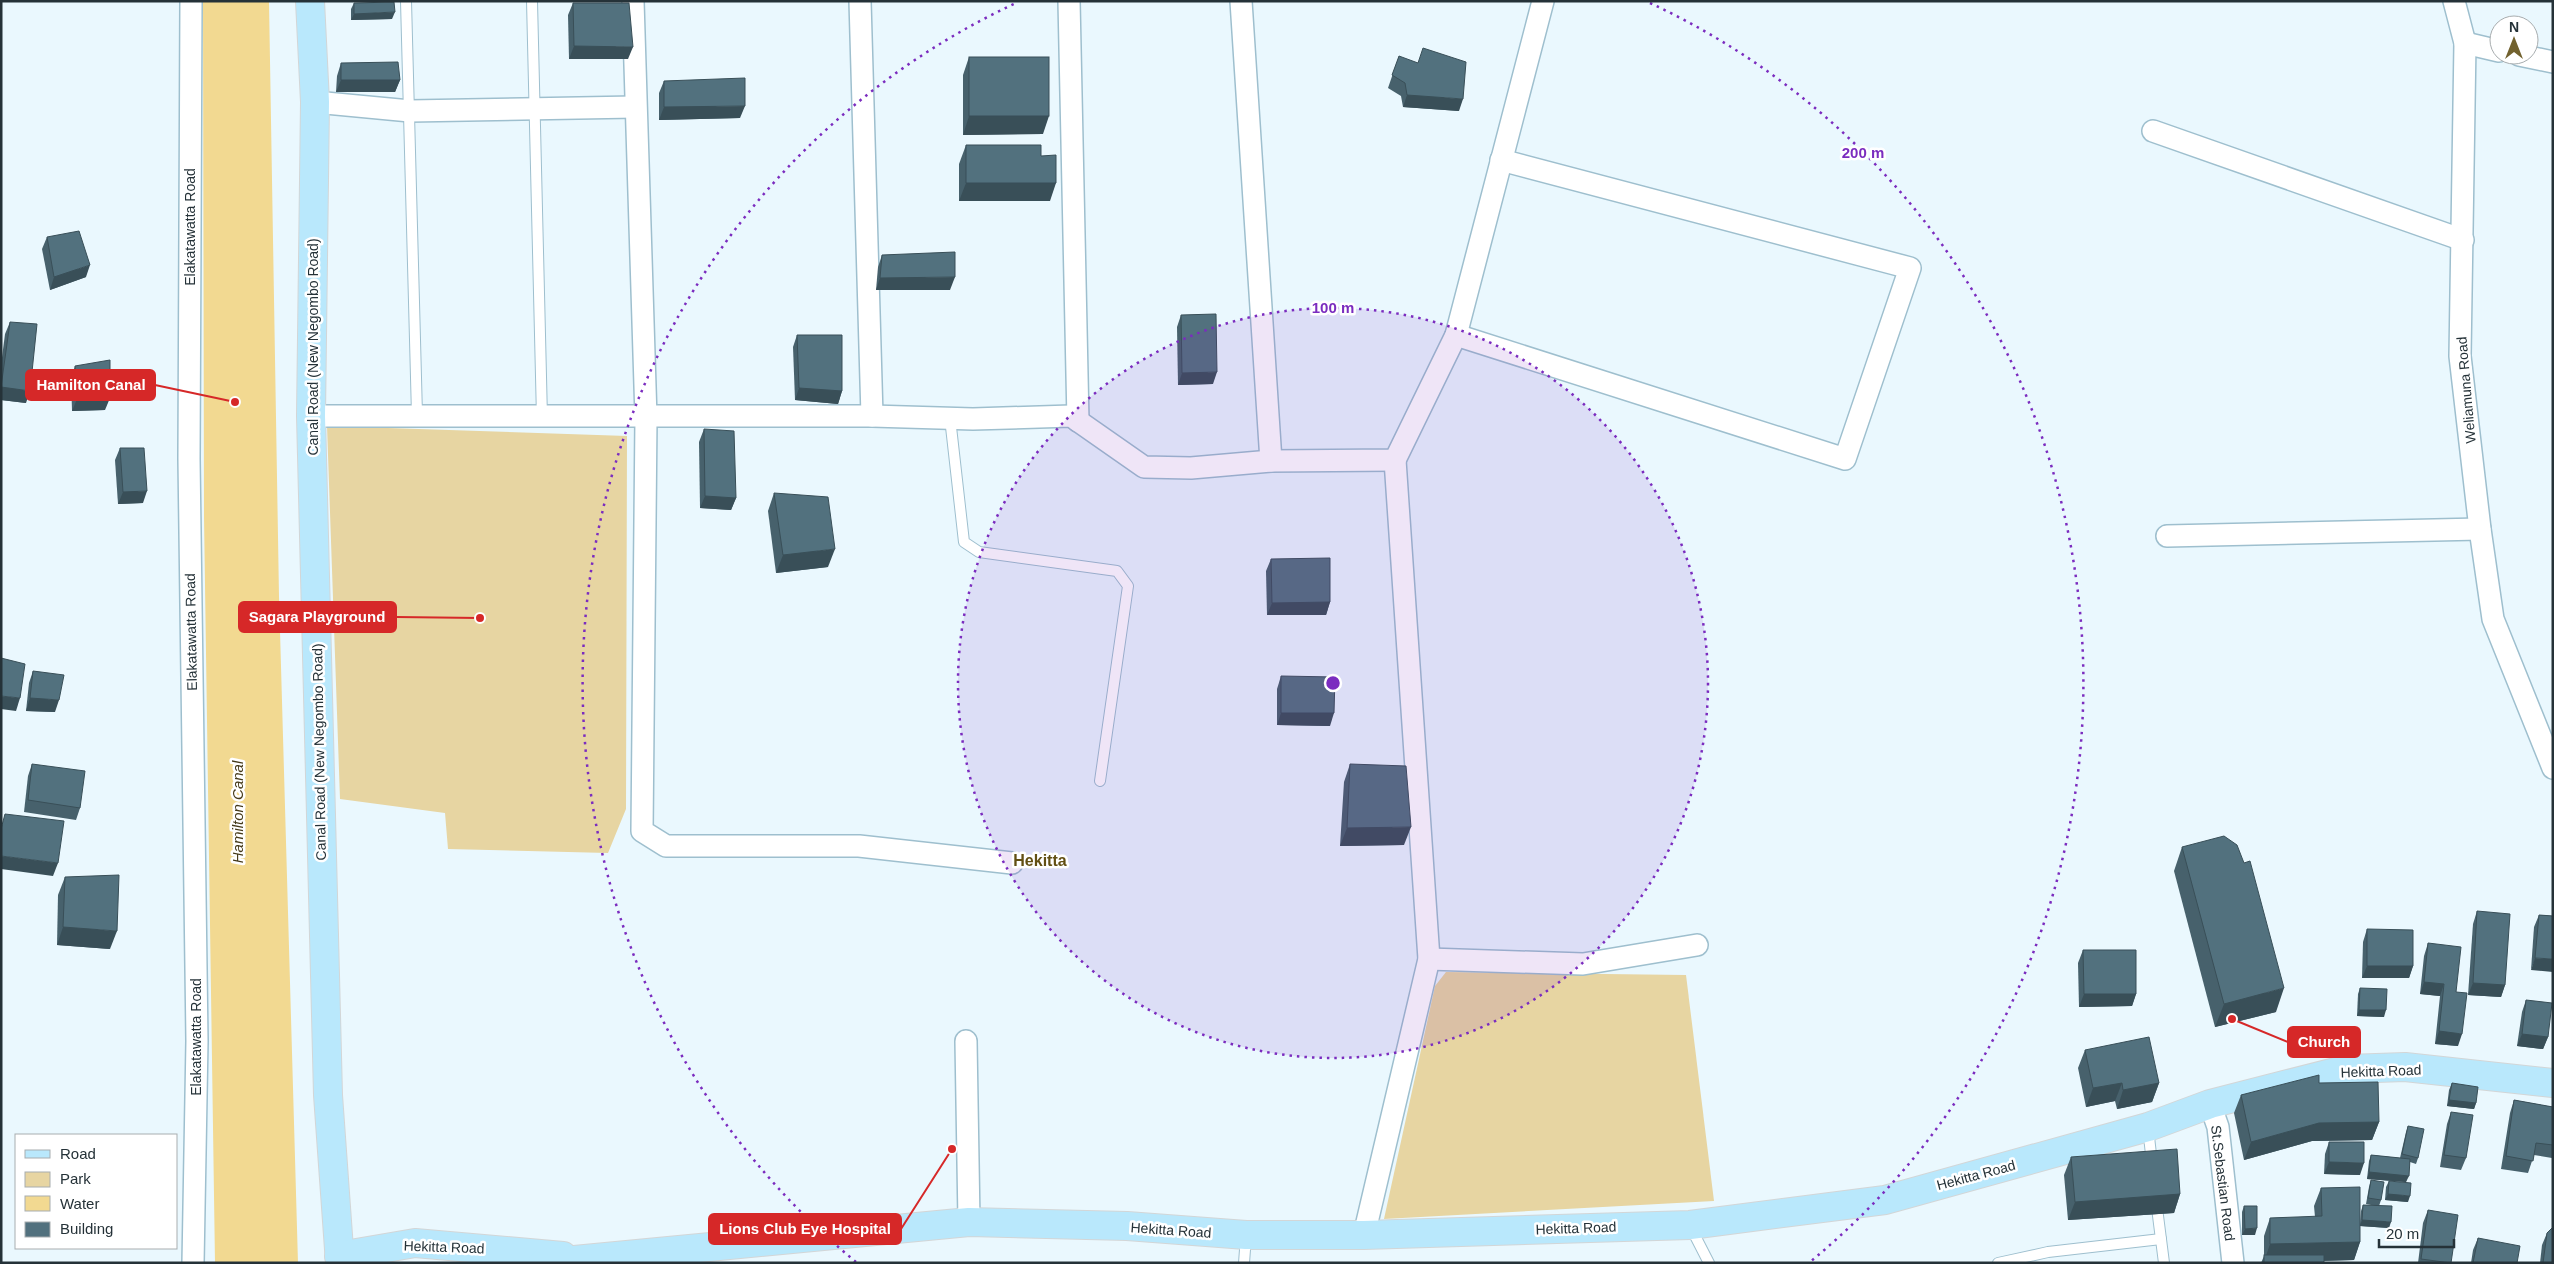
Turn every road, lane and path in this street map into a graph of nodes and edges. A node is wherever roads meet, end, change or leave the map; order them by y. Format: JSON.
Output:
{"nodes":[{"id":1,"x":191,"y":1,"type":"edge"},
{"id":2,"x":310,"y":1,"type":"edge"},
{"id":3,"x":406,"y":1,"type":"edge"},
{"id":4,"x":532,"y":1,"type":"edge"},
{"id":5,"x":633,"y":1,"type":"edge"},
{"id":6,"x":860,"y":1,"type":"edge"},
{"id":7,"x":1069,"y":1,"type":"edge"},
{"id":8,"x":1241,"y":1,"type":"edge"},
{"id":9,"x":1543,"y":1,"type":"edge"},
{"id":10,"x":2454,"y":1,"type":"edge"},
{"id":11,"x":2465,"y":43,"type":"junction"},
{"id":12,"x":2489,"y":49,"type":"edge"},
{"id":13,"x":2539,"y":59,"type":"edge"},
{"id":14,"x":2553,"y":62,"type":"edge"},
{"id":15,"x":315,"y":102,"type":"junction"},
{"id":16,"x":635,"y":107,"type":"junction"},
{"id":17,"x":535,"y":108,"type":"junction"},
{"id":18,"x":410,"y":110,"type":"junction"},
{"id":19,"x":2153,"y":131,"type":"dead end"},
{"id":20,"x":1502,"y":160,"type":"junction"},
{"id":21,"x":2463,"y":240,"type":"junction"},
{"id":22,"x":1456,"y":335,"type":"junction"},
{"id":23,"x":417,"y":415,"type":"junction"},
{"id":24,"x":311,"y":416,"type":"junction"},
{"id":25,"x":872,"y":416,"type":"junction"},
{"id":26,"x":542,"y":418,"type":"junction"},
{"id":27,"x":646,"y":418,"type":"junction"},
{"id":28,"x":950,"y":418,"type":"junction"},
{"id":29,"x":1078,"y":421,"type":"junction"},
{"id":30,"x":1395,"y":460,"type":"junction"},
{"id":31,"x":1271,"y":461,"type":"junction"},
{"id":32,"x":2480,"y":529,"type":"junction"},
{"id":33,"x":2167,"y":536,"type":"dead end"},
{"id":34,"x":2553,"y":768,"type":"edge"},
{"id":35,"x":1100,"y":781,"type":"dead end"},
{"id":36,"x":1012,"y":863,"type":"dead end"},
{"id":37,"x":1697,"y":945,"type":"dead end"},
{"id":38,"x":1429,"y":959,"type":"junction"},
{"id":39,"x":966,"y":1042,"type":"dead end"},
{"id":40,"x":2553,"y":1083,"type":"edge"},
{"id":41,"x":2210,"y":1104,"type":"junction"},
{"id":42,"x":2148,"y":1127,"type":"junction"},
{"id":43,"x":2153,"y":1174,"type":"edge"},
{"id":44,"x":2155,"y":1192,"type":"edge"},
{"id":45,"x":969,"y":1222,"type":"junction"},
{"id":46,"x":1690,"y":1225,"type":"junction"},
{"id":47,"x":1246,"y":1235,"type":"junction"},
{"id":48,"x":1364,"y":1235,"type":"junction"},
{"id":49,"x":2161,"y":1239,"type":"junction"},
{"id":50,"x":580,"y":1258,"type":"junction"},
{"id":51,"x":340,"y":1259,"type":"edge"},
{"id":52,"x":193,"y":1263,"type":"edge"},
{"id":53,"x":542,"y":1263,"type":"edge"},
{"id":54,"x":1244,"y":1263,"type":"edge"},
{"id":55,"x":1709,"y":1263,"type":"edge"},
{"id":56,"x":1998,"y":1263,"type":"edge"},
{"id":57,"x":2164,"y":1263,"type":"edge"},
{"id":58,"x":2234,"y":1263,"type":"edge"}],
"edges":[{"from":1,"to":52,"type":"street","name":"Elakatawatta Road"},
{"from":2,"to":15,"type":"main road","name":"Canal Road (New Negombo Road)"},
{"from":3,"to":18,"type":"lane"},
{"from":4,"to":17,"type":"lane"},
{"from":5,"to":16,"type":"street"},
{"from":6,"to":25,"type":"street"},
{"from":7,"to":29,"type":"street"},
{"from":8,"to":31,"type":"street"},
{"from":9,"to":20,"type":"street"},
{"from":10,"to":11,"type":"street","name":"Weliamuna Road"},
{"from":11,"to":12,"type":"street"},
{"from":11,"to":21,"type":"street","name":"Weliamuna Road"},
{"from":13,"to":14,"type":"street"},
{"from":15,"to":18,"type":"street"},
{"from":15,"to":24,"type":"main road","name":"Canal Road (New Negombo Road)"},
{"from":16,"to":17,"type":"street"},
{"from":16,"to":27,"type":"street"},
{"from":17,"to":18,"type":"street"},
{"from":17,"to":26,"type":"lane"},
{"from":18,"to":23,"type":"lane"},
{"from":19,"to":21,"type":"street"},
{"from":20,"to":22,"type":"street"},
{"from":20,"to":22,"type":"street"},
{"from":21,"to":32,"type":"street","name":"Weliamuna Road"},
{"from":22,"to":30,"type":"street"},
{"from":23,"to":24,"type":"street"},
{"from":23,"to":26,"type":"street"},
{"from":24,"to":51,"type":"main road","name":"Canal Road (New Negombo Road)"},
{"from":25,"to":27,"type":"street"},
{"from":25,"to":28,"type":"street"},
{"from":26,"to":27,"type":"street"},
{"from":27,"to":36,"type":"street"},
{"from":28,"to":29,"type":"street"},
{"from":28,"to":35,"type":"lane"},
{"from":29,"to":31,"type":"street"},
{"from":30,"to":31,"type":"street"},
{"from":30,"to":38,"type":"street"},
{"from":32,"to":33,"type":"street"},
{"from":32,"to":34,"type":"street","name":"Weliamuna Road"},
{"from":37,"to":38,"type":"street"},
{"from":38,"to":48,"type":"street"},
{"from":39,"to":45,"type":"street"},
{"from":40,"to":41,"type":"main road","name":"Hekitta Road"},
{"from":41,"to":42,"type":"main road","name":"Hekitta Road"},
{"from":41,"to":58,"type":"street","name":"St.Sebastian Road"},
{"from":42,"to":43,"type":"lane"},
{"from":42,"to":46,"type":"main road","name":"Hekitta Road"},
{"from":44,"to":49,"type":"lane"},
{"from":45,"to":47,"type":"main road","name":"Hekitta Road"},
{"from":45,"to":50,"type":"main road","name":"Hekitta Road"},
{"from":46,"to":48,"type":"main road","name":"Hekitta Road"},
{"from":46,"to":55,"type":"lane"},
{"from":47,"to":48,"type":"main road","name":"Hekitta Road"},
{"from":47,"to":54,"type":"lane"},
{"from":49,"to":56,"type":"lane"},
{"from":49,"to":57,"type":"lane"},
{"from":50,"to":51,"type":"main road","name":"Hekitta Road"},
{"from":50,"to":53,"type":"main road","name":"Hekitta Road"}]}
